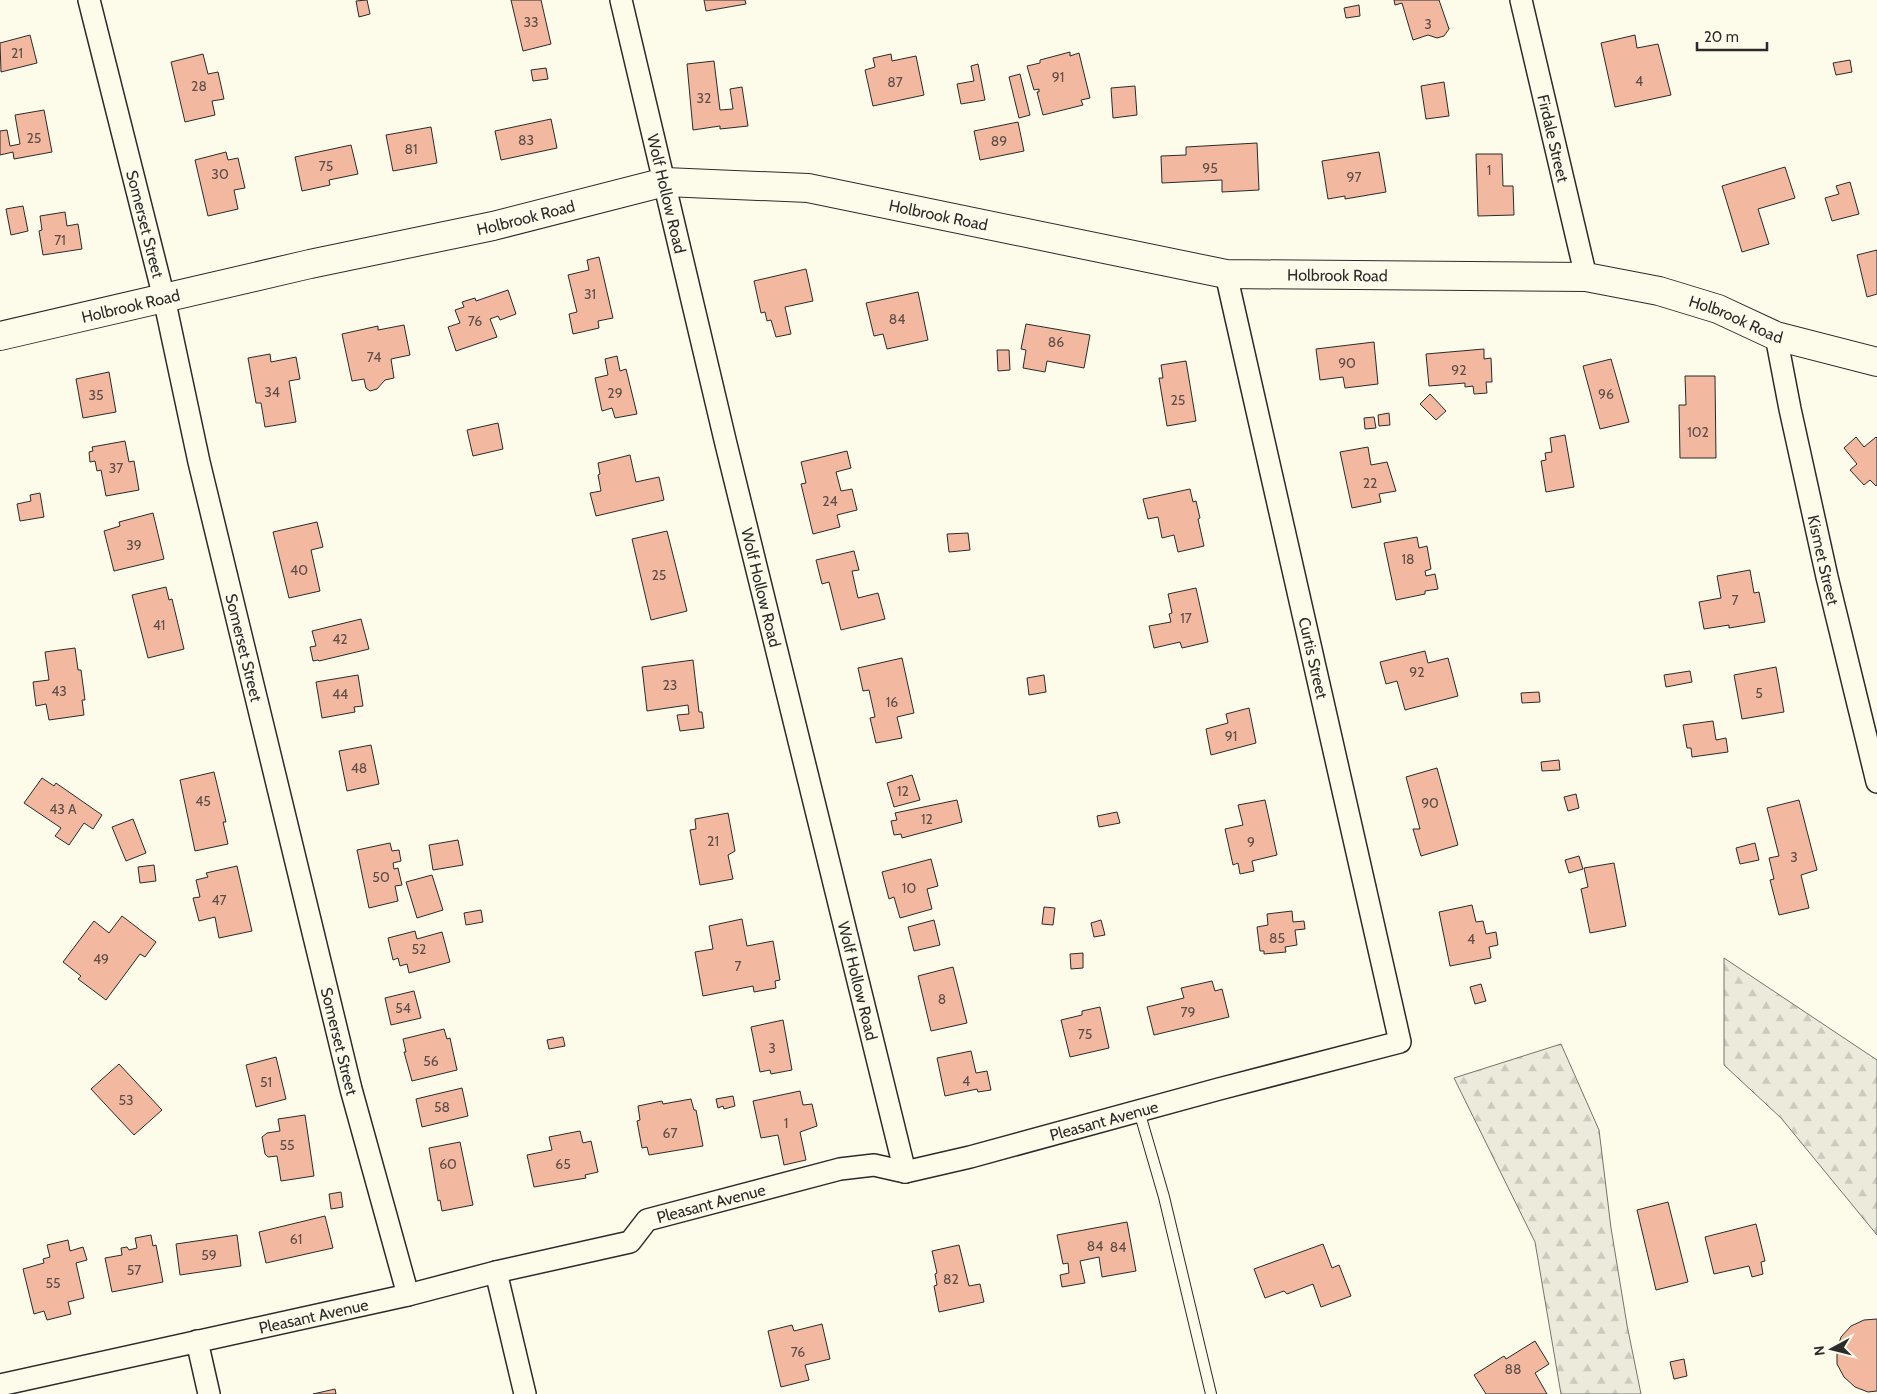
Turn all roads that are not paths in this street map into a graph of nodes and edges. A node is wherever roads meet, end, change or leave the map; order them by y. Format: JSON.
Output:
{"nodes":[{"id":1,"x":89,"y":0,"type":"edge"},
{"id":2,"x":621,"y":0,"type":"edge"},
{"id":3,"x":1521,"y":0,"type":"edge"},
{"id":4,"x":665,"y":182,"type":"junction"},
{"id":5,"x":1226,"y":274,"type":"junction"},
{"id":6,"x":1586,"y":277,"type":"junction"},
{"id":7,"x":164,"y":298,"type":"junction"},
{"id":8,"x":0,"y":336,"type":"edge"},
{"id":9,"x":1776,"y":336,"type":"junction"},
{"id":10,"x":1877,"y":362,"type":"edge"},
{"id":11,"x":1877,"y":782,"type":"edge"},
{"id":12,"x":1400,"y":1042,"type":"joint"},
{"id":13,"x":1138,"y":1111,"type":"junction"},
{"id":14,"x":905,"y":1172,"type":"junction"},
{"id":15,"x":496,"y":1272,"type":"junction"},
{"id":16,"x":408,"y":1295,"type":"junction"},
{"id":17,"x":197,"y":1341,"type":"junction"},
{"id":18,"x":0,"y":1385,"type":"edge"},
{"id":19,"x":210,"y":1394,"type":"edge"},
{"id":20,"x":525,"y":1394,"type":"edge"},
{"id":21,"x":1211,"y":1394,"type":"edge"}],
"edges":[{"from":1,"to":7,"type":"street","name":"Somerset Street"},
{"from":2,"to":4,"type":"street","name":"Wolf Hollow Road"},
{"from":3,"to":6,"type":"street","name":"Firdale Street"},
{"from":4,"to":5,"type":"street","name":"Holbrook Road"},
{"from":4,"to":7,"type":"street","name":"Holbrook Road"},
{"from":4,"to":14,"type":"street","name":"Wolf Hollow Road"},
{"from":5,"to":6,"type":"street","name":"Holbrook Road"},
{"from":5,"to":12,"type":"street","name":"Curtis Street"},
{"from":6,"to":9,"type":"street","name":"Holbrook Road"},
{"from":7,"to":8,"type":"street","name":"Holbrook Road"},
{"from":7,"to":16,"type":"street","name":"Somerset Street"},
{"from":9,"to":10,"type":"street","name":"Holbrook Road"},
{"from":9,"to":11,"type":"street","name":"Kismet Street"},
{"from":12,"to":13,"type":"street","name":"Pleasant Avenue"},
{"from":13,"to":14,"type":"street","name":"Pleasant Avenue"},
{"from":13,"to":21,"type":"lane"},
{"from":14,"to":15,"type":"street","name":"Pleasant Avenue"},
{"from":15,"to":16,"type":"street","name":"Pleasant Avenue"},
{"from":15,"to":20,"type":"street"},
{"from":16,"to":17,"type":"street","name":"Pleasant Avenue"},
{"from":17,"to":18,"type":"street","name":"Pleasant Avenue"},
{"from":17,"to":19,"type":"street"}]}
